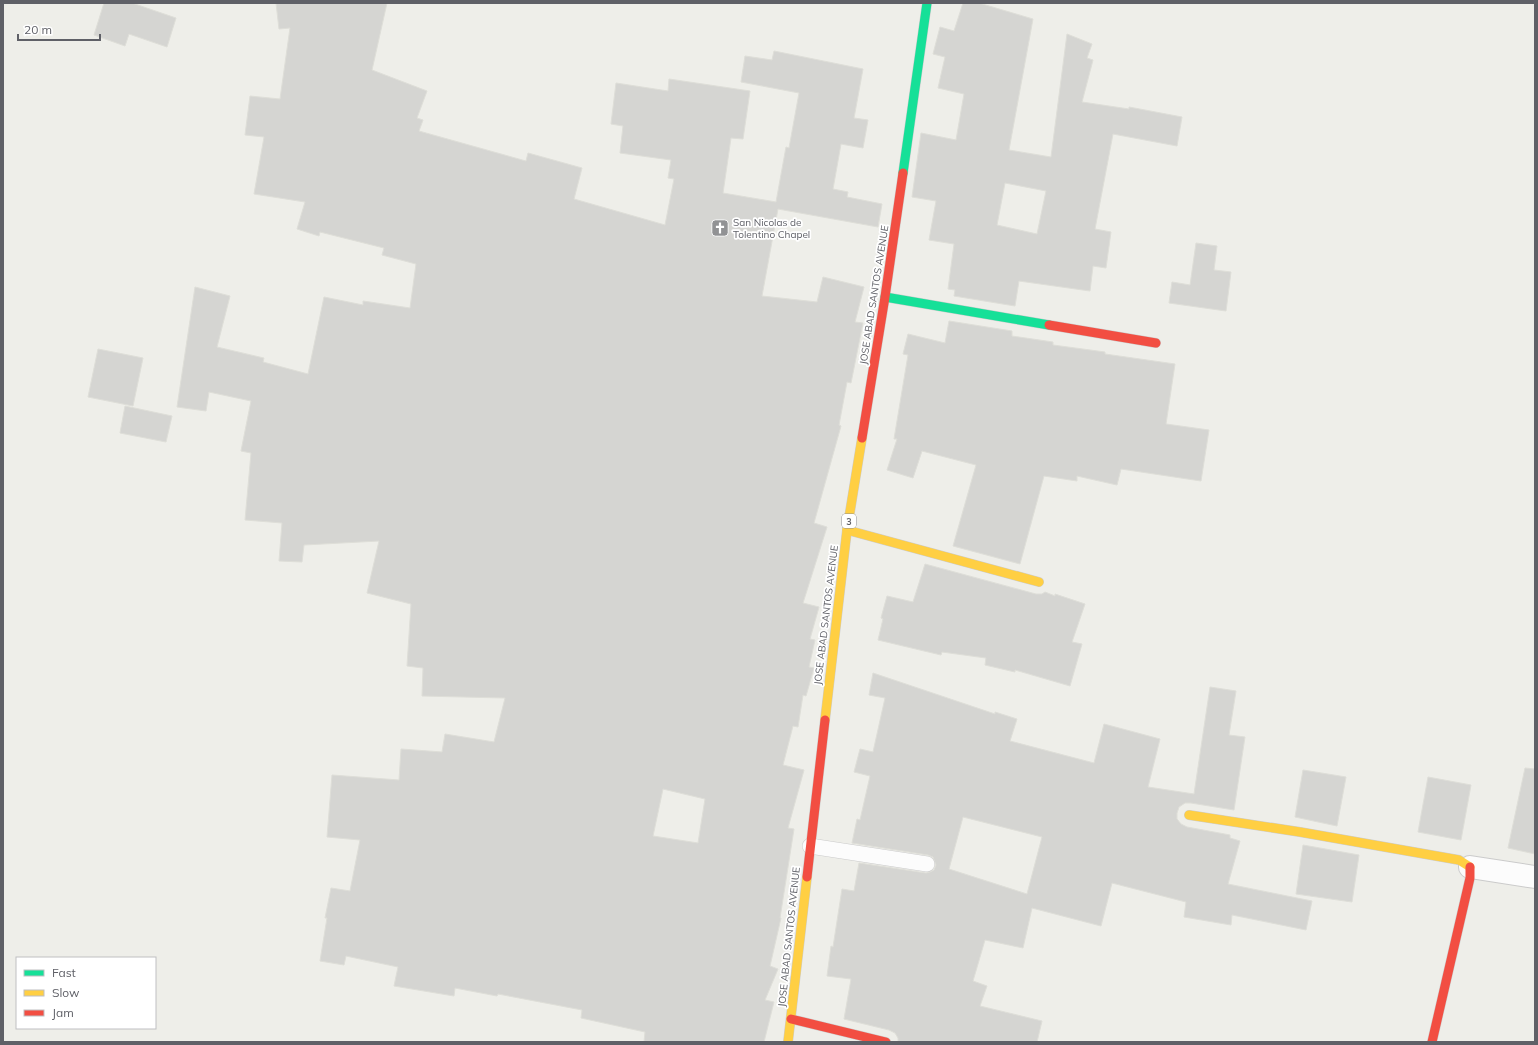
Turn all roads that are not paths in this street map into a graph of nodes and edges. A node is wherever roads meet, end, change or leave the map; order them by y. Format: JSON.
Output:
{"nodes":[{"id":1,"x":927,"y":3,"type":"edge"},
{"id":2,"x":885,"y":297,"type":"junction"},
{"id":3,"x":1156,"y":343,"type":"dead end"},
{"id":4,"x":847,"y":530,"type":"junction"},
{"id":5,"x":1039,"y":582,"type":"dead end"},
{"id":6,"x":1189,"y":815,"type":"dead end"},
{"id":7,"x":810,"y":846,"type":"junction"},
{"id":8,"x":927,"y":864,"type":"dead end"},
{"id":9,"x":1470,"y":867,"type":"junction"},
{"id":10,"x":1535,"y":877,"type":"edge"},
{"id":11,"x":791,"y":1019,"type":"junction"},
{"id":12,"x":788,"y":1042,"type":"edge"},
{"id":13,"x":886,"y":1042,"type":"edge"},
{"id":14,"x":1432,"y":1042,"type":"edge"}],
"edges":[{"from":1,"to":2,"type":"main road","name":"JOSE ABAD SANTOS AVENUE","number":"3"},
{"from":2,"to":3,"type":"main road"},
{"from":2,"to":4,"type":"main road","name":"JOSE ABAD SANTOS AVENUE","number":"3"},
{"from":4,"to":5,"type":"main road"},
{"from":4,"to":7,"type":"main road","name":"JOSE ABAD SANTOS AVENUE","number":"3"},
{"from":6,"to":9,"type":"main road"},
{"from":7,"to":8,"type":"lane"},
{"from":7,"to":11,"type":"main road","name":"JOSE ABAD SANTOS AVENUE","number":"3"},
{"from":9,"to":10,"type":"street"},
{"from":9,"to":14,"type":"main road"},
{"from":11,"to":12,"type":"main road","name":"JOSE ABAD SANTOS AVENUE","number":"3"},
{"from":11,"to":13,"type":"main road"}]}
